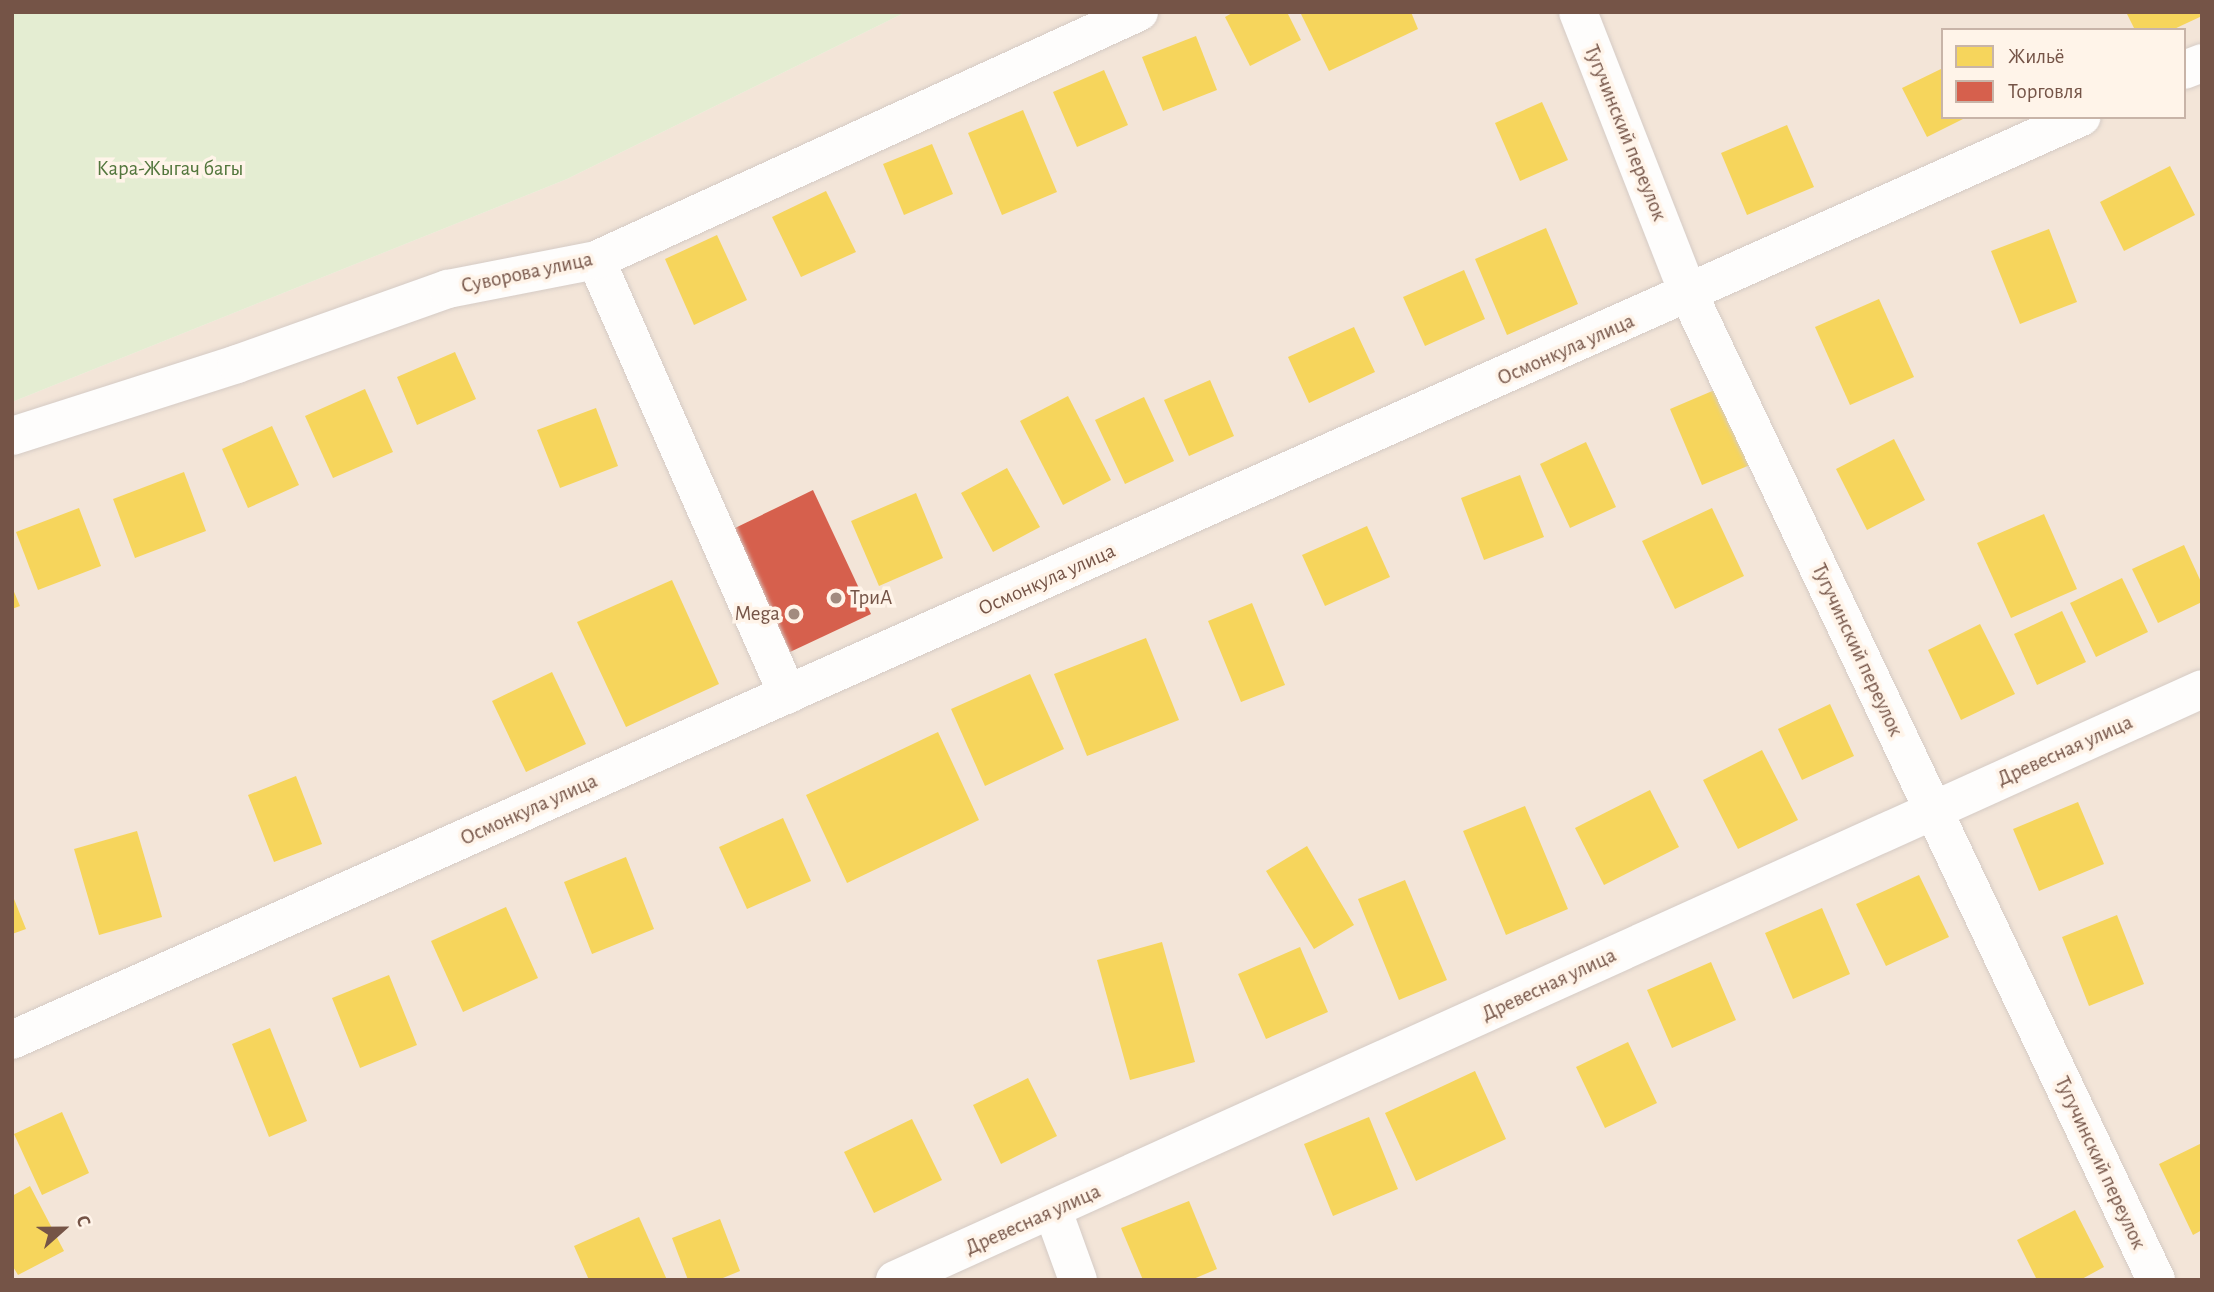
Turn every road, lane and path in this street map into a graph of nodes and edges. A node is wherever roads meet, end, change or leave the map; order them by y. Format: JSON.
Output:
{"nodes":[{"id":1,"x":1139,"y":12,"type":"edge"},
{"id":2,"x":1578,"y":12,"type":"edge"},
{"id":3,"x":2202,"y":62,"type":"edge"},
{"id":4,"x":2186,"y":70,"type":"edge"},
{"id":5,"x":2077,"y":119,"type":"edge"},
{"id":6,"x":596,"y":260,"type":"junction"},
{"id":7,"x":1689,"y":295,"type":"junction"},
{"id":8,"x":12,"y":436,"type":"edge"},
{"id":9,"x":2202,"y":689,"type":"edge"},
{"id":10,"x":788,"y":695,"type":"junction"},
{"id":11,"x":1932,"y":810,"type":"junction"},
{"id":12,"x":12,"y":1040,"type":"edge"},
{"id":13,"x":1053,"y":1212,"type":"junction"},
{"id":14,"x":895,"y":1280,"type":"edge"},
{"id":15,"x":1078,"y":1280,"type":"edge"},
{"id":16,"x":2155,"y":1280,"type":"edge"}],
"edges":[{"from":1,"to":6,"type":"street","name":"Суворова улица"},
{"from":2,"to":7,"type":"street","name":"Тугучинский переулок"},
{"from":3,"to":4,"type":"street"},
{"from":5,"to":7,"type":"street","name":"Осмонкула улица"},
{"from":6,"to":8,"type":"street","name":"Суворова улица"},
{"from":6,"to":10,"type":"street"},
{"from":7,"to":10,"type":"street","name":"Осмонкула улица"},
{"from":7,"to":11,"type":"street","name":"Тугучинский переулок"},
{"from":9,"to":11,"type":"street","name":"Древесная улица"},
{"from":10,"to":12,"type":"street","name":"Осмонкула улица"},
{"from":11,"to":13,"type":"street","name":"Древесная улица"},
{"from":11,"to":16,"type":"street","name":"Тугучинский переулок"},
{"from":13,"to":14,"type":"street","name":"Древесная улица"},
{"from":13,"to":15,"type":"street"}]}
